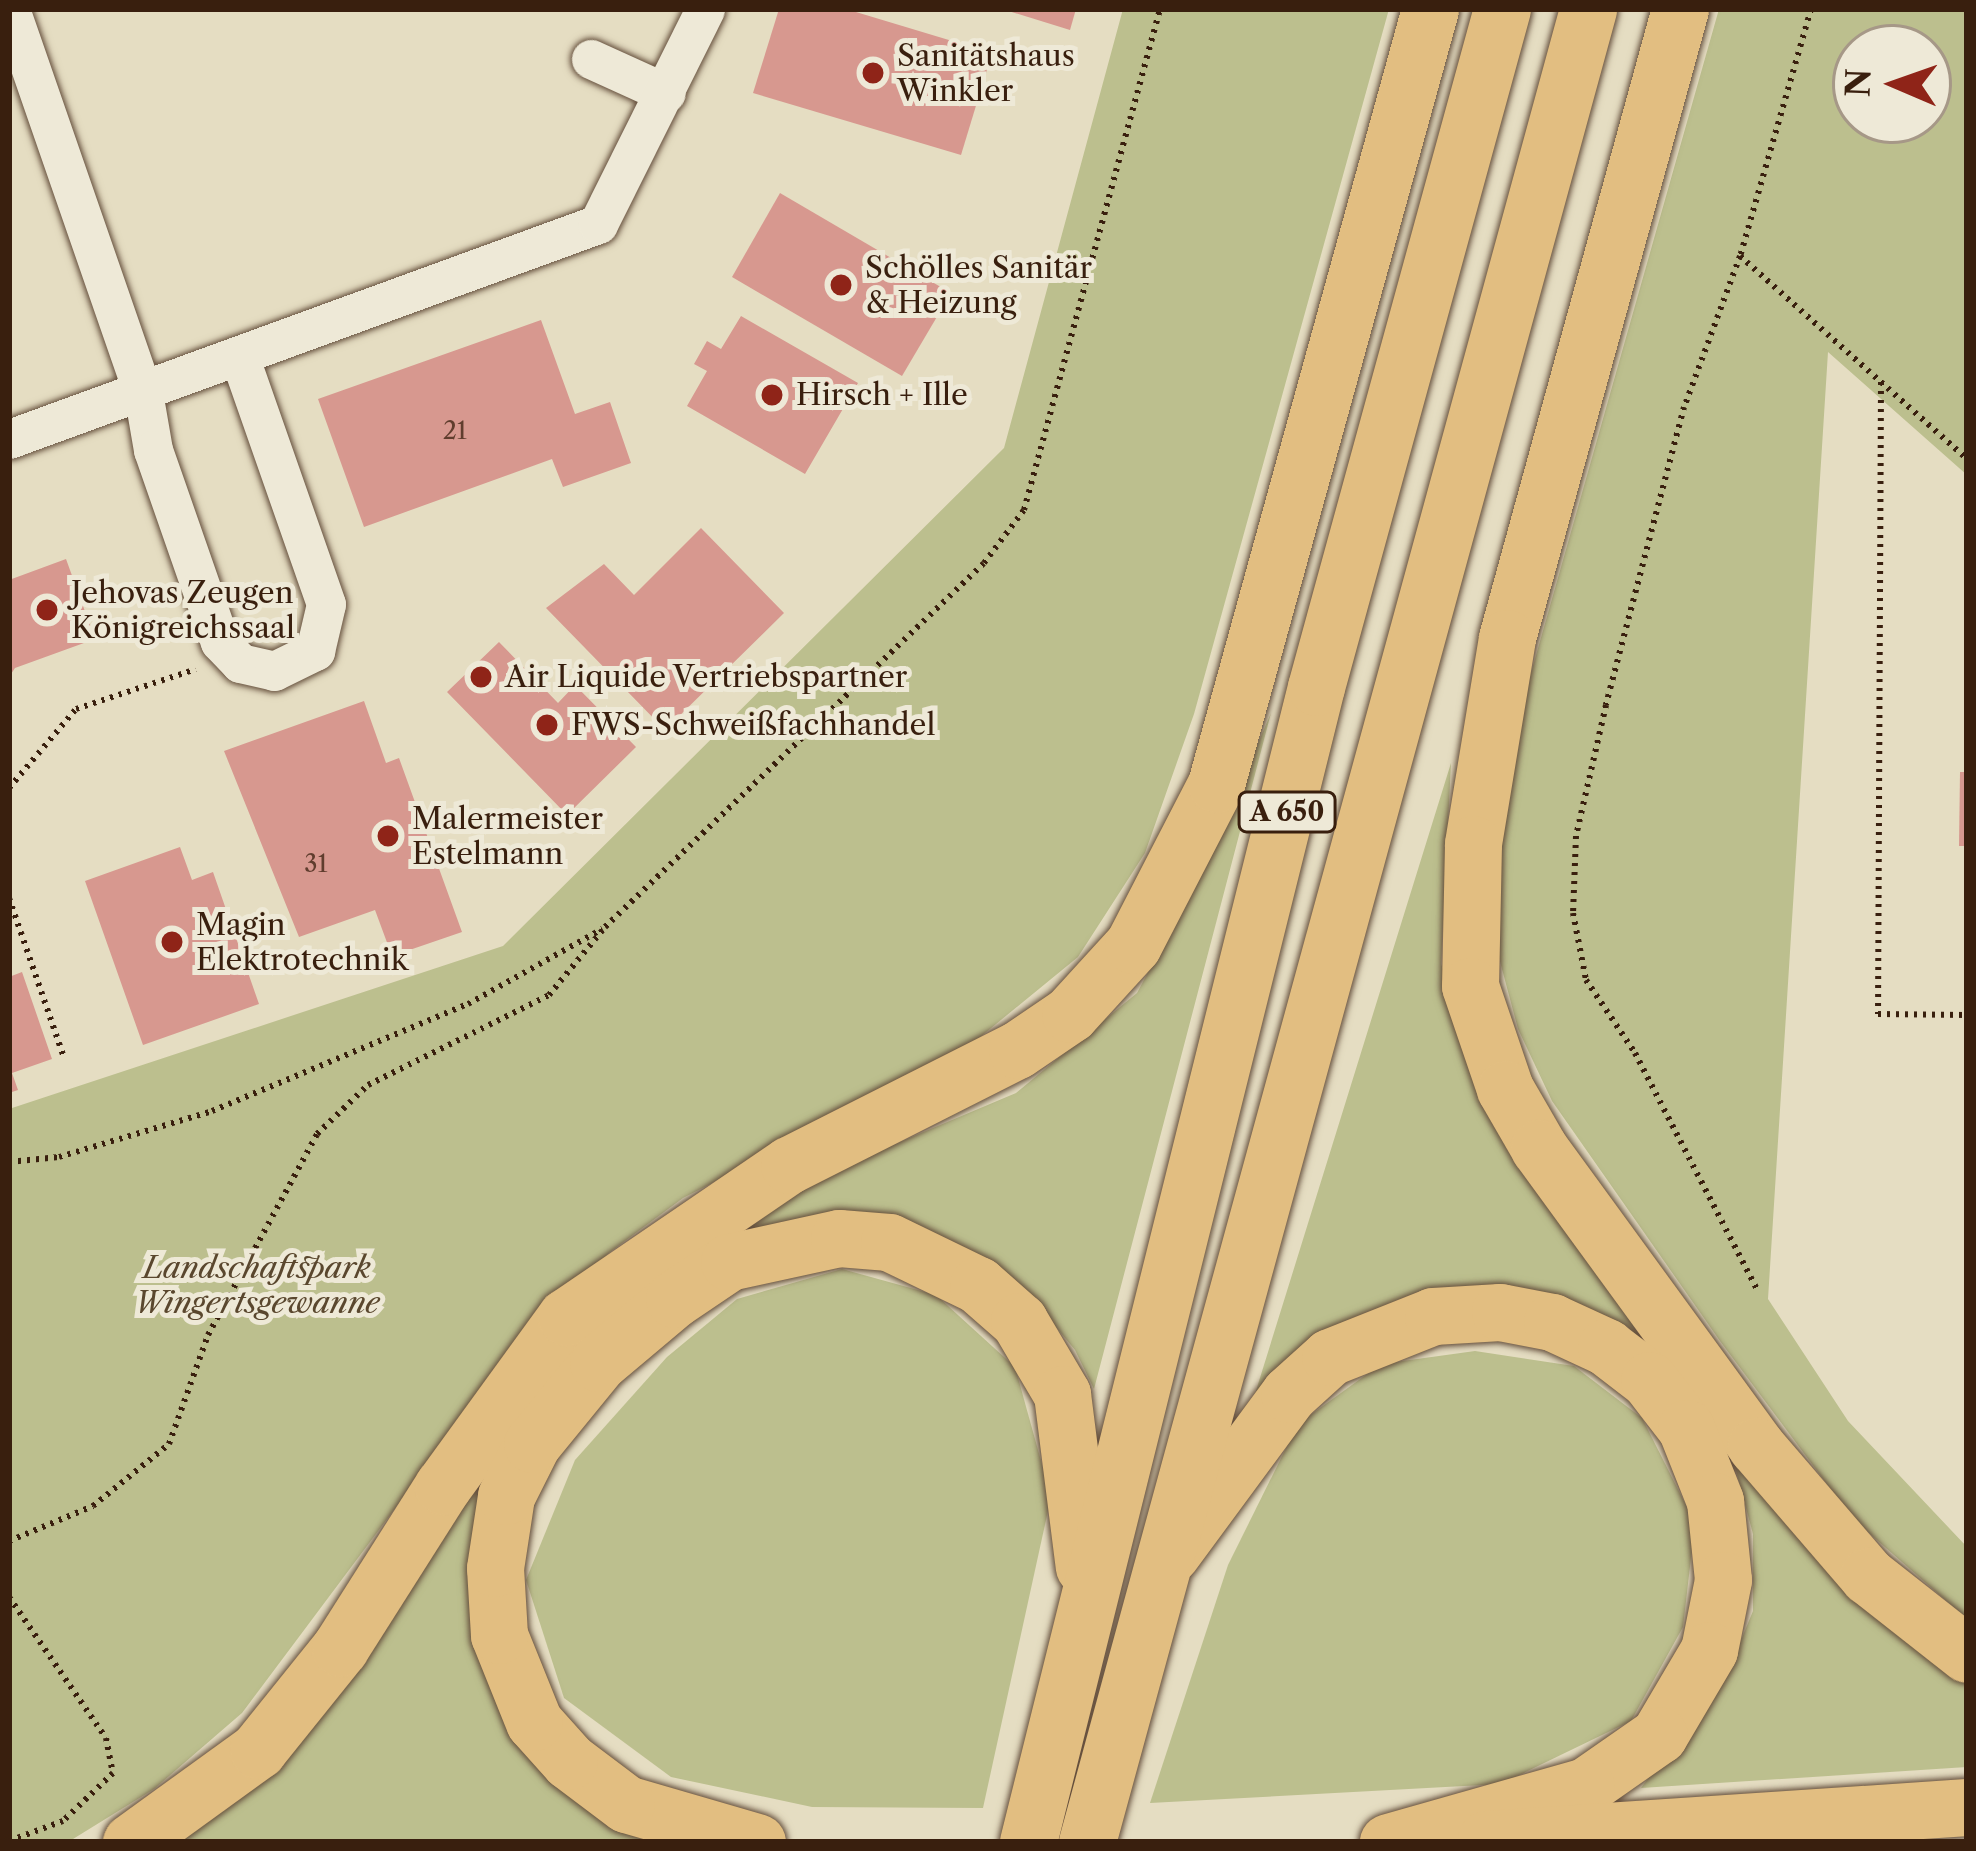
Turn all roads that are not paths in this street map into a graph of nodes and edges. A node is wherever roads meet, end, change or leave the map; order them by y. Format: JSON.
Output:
{"nodes":[{"id":1,"x":10,"y":9,"type":"edge"},
{"id":2,"x":705,"y":9,"type":"edge"},
{"id":3,"x":1430,"y":9,"type":"edge"},
{"id":4,"x":1502,"y":9,"type":"edge"},
{"id":5,"x":1588,"y":9,"type":"edge"},
{"id":6,"x":1680,"y":9,"type":"edge"},
{"id":7,"x":591,"y":58,"type":"dead end"},
{"id":8,"x":21,"y":81,"type":"edge"},
{"id":9,"x":665,"y":93,"type":"junction"},
{"id":10,"x":239,"y":356,"type":"junction"},
{"id":11,"x":143,"y":392,"type":"junction"},
{"id":12,"x":9,"y":439,"type":"edge"},
{"id":13,"x":1156,"y":1571,"type":"junction"},
{"id":14,"x":1087,"y":1613,"type":"junction"},
{"id":15,"x":1967,"y":1654,"type":"edge"},
{"id":16,"x":1967,"y":1807,"type":"edge"},
{"id":17,"x":1092,"y":1823,"type":"edge"},
{"id":18,"x":1033,"y":1824,"type":"edge"},
{"id":19,"x":131,"y":1842,"type":"edge"},
{"id":20,"x":757,"y":1842,"type":"edge"},
{"id":21,"x":1388,"y":1842,"type":"edge"},
{"id":22,"x":1435,"y":1842,"type":"edge"}],
"edges":[{"from":1,"to":8,"type":"street"},
{"from":2,"to":9,"type":"street"},
{"from":3,"to":19,"type":"highway"},
{"from":4,"to":14,"type":"highway","number":"A 650"},
{"from":5,"to":13,"type":"highway","number":"A 650"},
{"from":6,"to":15,"type":"highway"},
{"from":7,"to":9,"type":"street"},
{"from":8,"to":11,"type":"street"},
{"from":9,"to":10,"type":"street"},
{"from":10,"to":11,"type":"street"},
{"from":10,"to":11,"type":"street"},
{"from":11,"to":12,"type":"street"},
{"from":13,"to":17,"type":"highway","number":"A 650"},
{"from":13,"to":21,"type":"highway"},
{"from":14,"to":18,"type":"highway","number":"A 650"},
{"from":14,"to":20,"type":"highway"},
{"from":16,"to":22,"type":"highway"}]}
